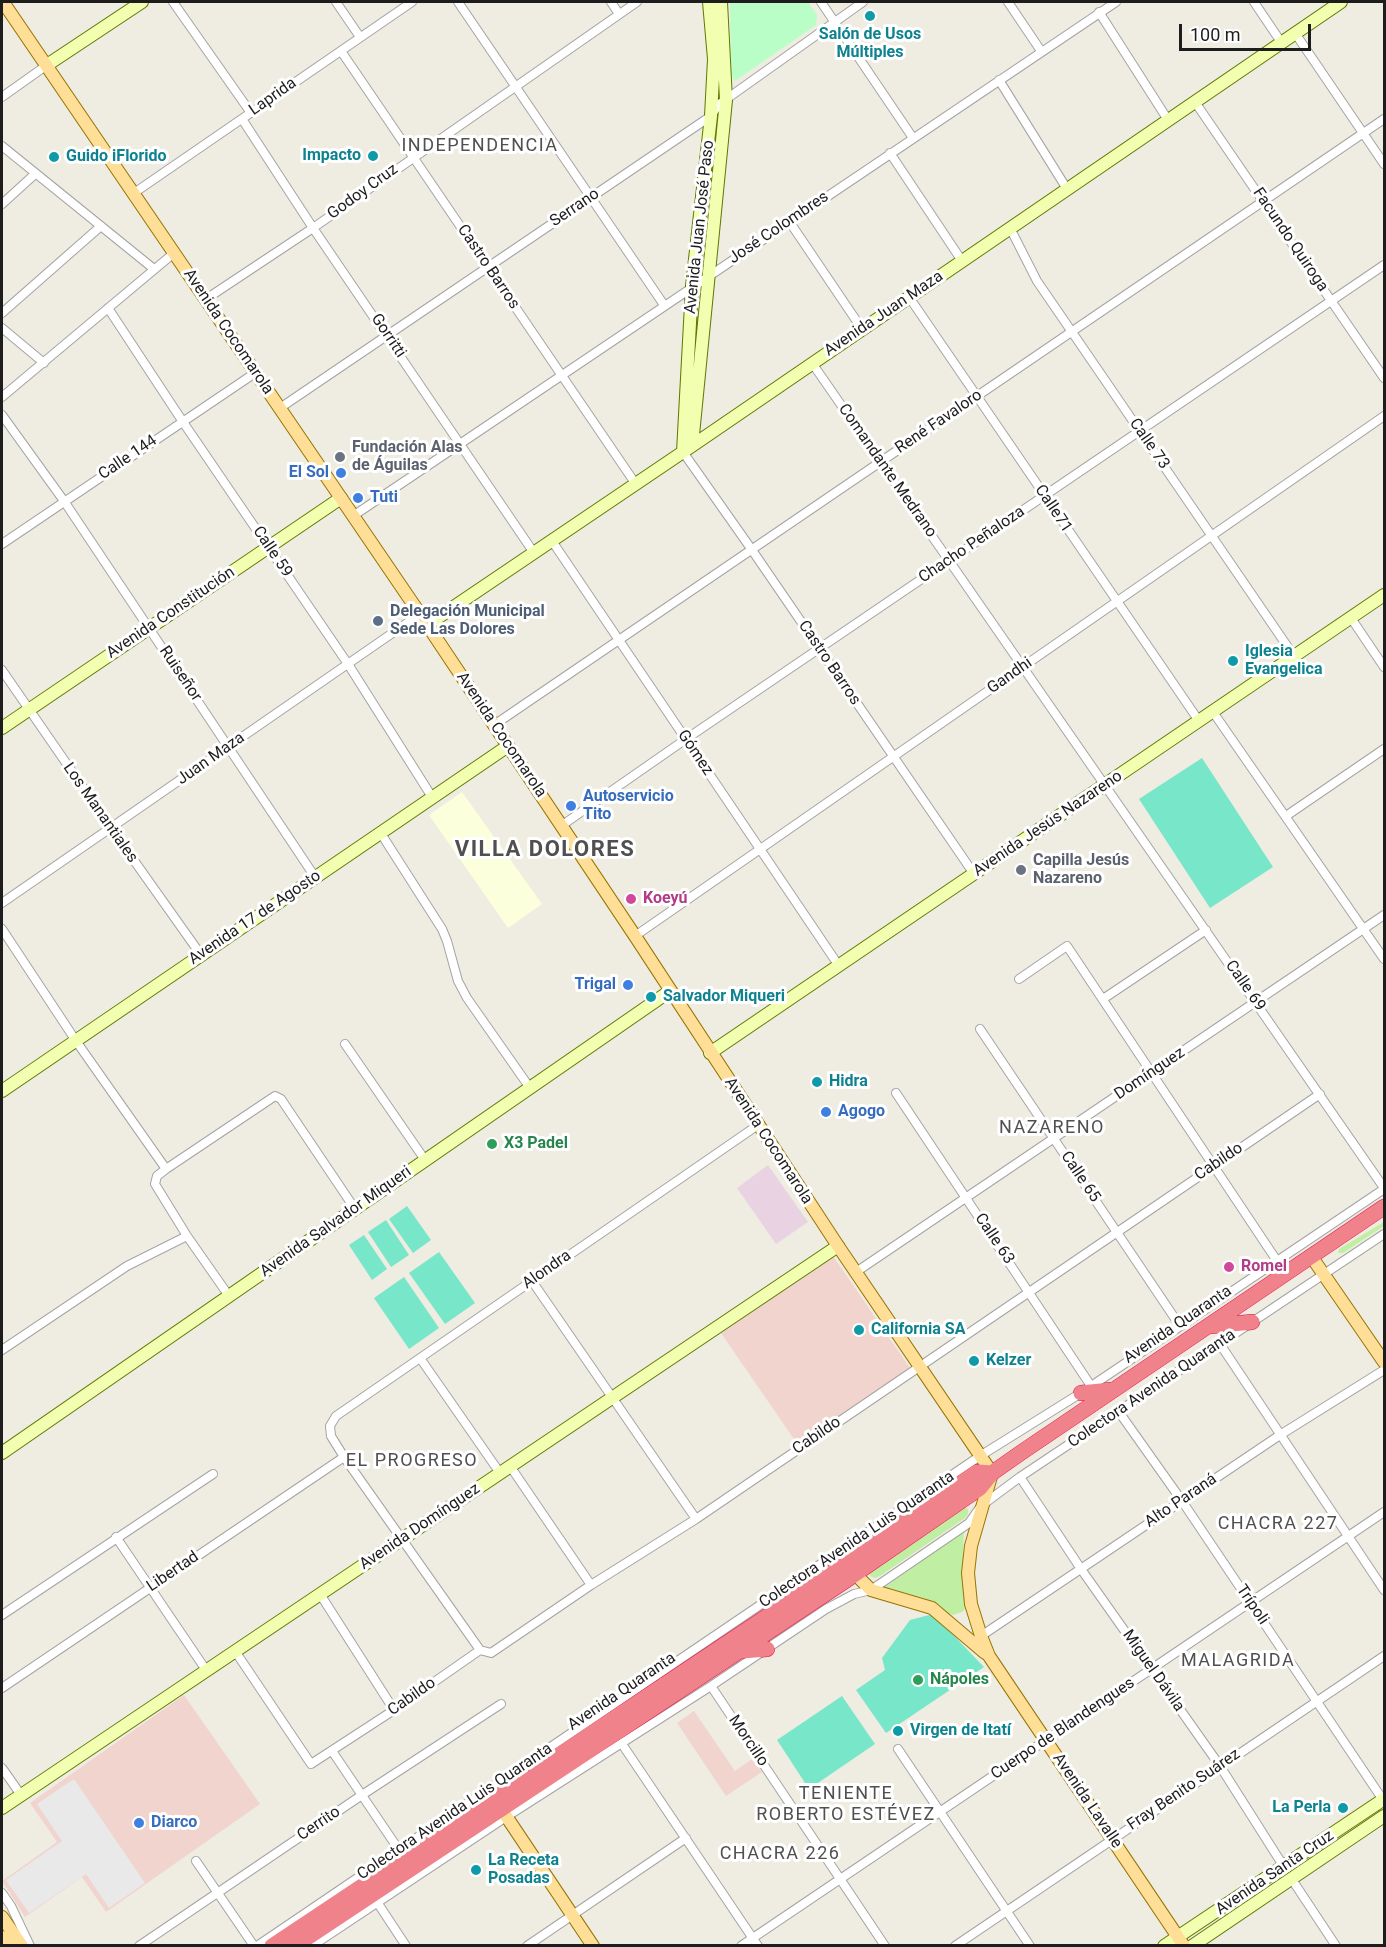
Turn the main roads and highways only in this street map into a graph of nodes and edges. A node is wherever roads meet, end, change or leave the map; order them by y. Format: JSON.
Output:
{"nodes":[{"id":1,"x":3,"y":2,"type":"edge"},
{"id":2,"x":142,"y":2,"type":"edge"},
{"id":3,"x":709,"y":2,"type":"edge"},
{"id":4,"x":721,"y":2,"type":"edge"},
{"id":5,"x":1341,"y":2,"type":"edge"},
{"id":6,"x":47,"y":65,"type":"junction"},
{"id":7,"x":688,"y":449,"type":"junction"},
{"id":8,"x":341,"y":498,"type":"junction"},
{"id":9,"x":1384,"y":595,"type":"edge"},
{"id":10,"x":427,"y":625,"type":"junction"},
{"id":11,"x":2,"y":728,"type":"edge"},
{"id":12,"x":508,"y":746,"type":"junction"},
{"id":13,"x":670,"y":991,"type":"junction"},
{"id":14,"x":710,"y":1053,"type":"junction"},
{"id":15,"x":2,"y":1090,"type":"edge"},
{"id":16,"x":1384,"y":1207,"type":"edge"},
{"id":17,"x":838,"y":1246,"type":"junction"},
{"id":18,"x":1307,"y":1250,"type":"junction"},
{"id":19,"x":1252,"y":1322,"type":"road end"},
{"id":20,"x":1208,"y":1327,"type":"junction"},
{"id":21,"x":1384,"y":1362,"type":"edge"},
{"id":22,"x":1086,"y":1390,"type":"road end"},
{"id":23,"x":1114,"y":1390,"type":"junction"},
{"id":24,"x":2,"y":1453,"type":"edge"},
{"id":25,"x":992,"y":1473,"type":"junction"},
{"id":26,"x":848,"y":1562,"type":"junction"},
{"id":27,"x":767,"y":1648,"type":"road end"},
{"id":28,"x":739,"y":1651,"type":"junction"},
{"id":29,"x":989,"y":1656,"type":"junction"},
{"id":30,"x":1384,"y":1800,"type":"edge"},
{"id":31,"x":497,"y":1803,"type":"junction"},
{"id":32,"x":2,"y":1808,"type":"edge"},
{"id":33,"x":1384,"y":1816,"type":"edge"},
{"id":34,"x":1287,"y":1873,"type":"junction"},
{"id":35,"x":2,"y":1917,"type":"edge"},
{"id":36,"x":1181,"y":1941,"type":"edge"},
{"id":37,"x":22,"y":1946,"type":"edge"},
{"id":38,"x":272,"y":1946,"type":"edge"},
{"id":39,"x":295,"y":1946,"type":"edge"},
{"id":40,"x":593,"y":1946,"type":"edge"},
{"id":41,"x":1164,"y":1946,"type":"edge"},
{"id":42,"x":1192,"y":1946,"type":"edge"}],
"edges":[{"from":1,"to":6,"type":"main road","name":"Avenida Cocomarola"},
{"from":2,"to":6,"type":"main road"},
{"from":3,"to":7,"type":"main road","name":"Avenida Juan José Paso"},
{"from":4,"to":7,"type":"main road","name":"Avenida Juan José Paso"},
{"from":5,"to":7,"type":"main road","name":"Avenida Juan Maza"},
{"from":6,"to":8,"type":"main road","name":"Avenida Cocomarola"},
{"from":7,"to":10,"type":"main road","name":"Avenida Juan Maza"},
{"from":8,"to":10,"type":"main road","name":"Avenida Cocomarola"},
{"from":8,"to":11,"type":"main road","name":"Avenida Constitución"},
{"from":9,"to":14,"type":"main road","name":"Avenida Jesús Nazareno"},
{"from":10,"to":12,"type":"main road","name":"Avenida Cocomarola"},
{"from":12,"to":13,"type":"main road","name":"Avenida Cocomarola"},
{"from":12,"to":15,"type":"main road","name":"Avenida 17 de Agosto"},
{"from":13,"to":14,"type":"main road","name":"Avenida Cocomarola"},
{"from":13,"to":24,"type":"main road","name":"Avenida Salvador Miqueri"},
{"from":14,"to":17,"type":"main road","name":"Avenida Cocomarola"},
{"from":16,"to":18,"type":"highway","name":"Avenida Quaranta"},
{"from":17,"to":25,"type":"main road","name":"Avenida Cocomarola"},
{"from":17,"to":32,"type":"main road","name":"Avenida Domínguez"},
{"from":18,"to":20,"type":"highway","name":"Avenida Quaranta"},
{"from":18,"to":21,"type":"main road"},
{"from":19,"to":20,"type":"highway"},
{"from":20,"to":23,"type":"highway","name":"Avenida Quaranta"},
{"from":22,"to":23,"type":"highway"},
{"from":23,"to":25,"type":"highway","name":"Avenida Quaranta"},
{"from":25,"to":26,"type":"highway","name":"Avenida Quaranta"},
{"from":25,"to":29,"type":"main road","name":"Avenida Lavalle"},
{"from":26,"to":28,"type":"highway","name":"Avenida Quaranta"},
{"from":26,"to":29,"type":"main road","name":"Avenida Lavalle"},
{"from":26,"to":31,"type":"highway","name":"Avenida Quaranta"},
{"from":27,"to":28,"type":"highway"},
{"from":28,"to":31,"type":"highway","name":"Avenida Quaranta"},
{"from":29,"to":36,"type":"main road","name":"Avenida Lavalle"},
{"from":30,"to":34,"type":"main road","name":"Avenida Santa Cruz"},
{"from":31,"to":38,"type":"highway","name":"Avenida Quaranta"},
{"from":31,"to":39,"type":"highway","name":"Avenida Quaranta"},
{"from":31,"to":40,"type":"main road"},
{"from":33,"to":34,"type":"main road","name":"Avenida Santa Cruz"},
{"from":34,"to":36,"type":"main road","name":"Avenida Santa Cruz"},
{"from":34,"to":42,"type":"main road","name":"Avenida Santa Cruz"},
{"from":35,"to":37,"type":"main road"},
{"from":36,"to":41,"type":"main road","name":"Avenida Santa Cruz"}]}
